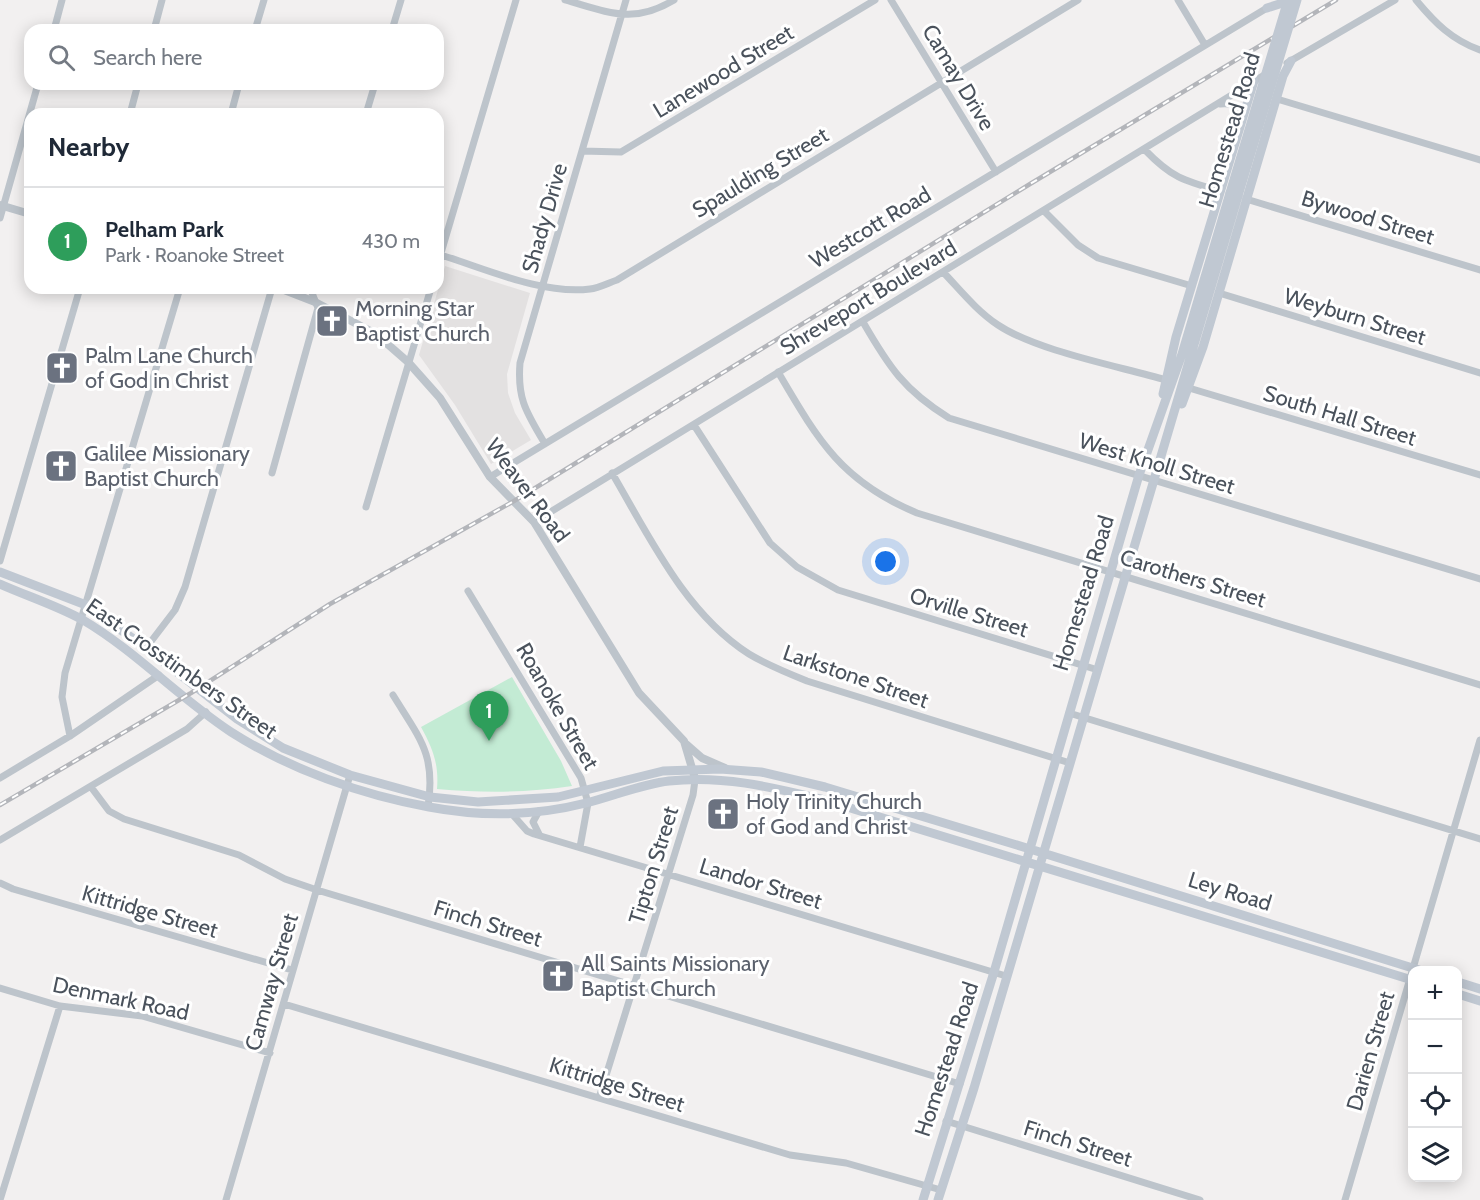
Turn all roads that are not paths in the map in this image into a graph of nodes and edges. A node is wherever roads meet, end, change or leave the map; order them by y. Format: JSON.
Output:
{"nodes":[{"id":1,"x":62,"y":0,"type":"edge"},
{"id":2,"x":162,"y":0,"type":"edge"},
{"id":3,"x":264,"y":0,"type":"edge"},
{"id":4,"x":401,"y":0,"type":"edge"},
{"id":5,"x":516,"y":0,"type":"edge"},
{"id":6,"x":565,"y":0,"type":"edge"},
{"id":7,"x":626,"y":0,"type":"edge"},
{"id":8,"x":674,"y":0,"type":"edge"},
{"id":9,"x":875,"y":0,"type":"edge"},
{"id":10,"x":891,"y":0,"type":"edge"},
{"id":11,"x":1078,"y":0,"type":"edge"},
{"id":12,"x":1178,"y":0,"type":"edge"},
{"id":13,"x":1298,"y":0,"type":"edge"},
{"id":14,"x":1395,"y":0,"type":"edge"},
{"id":15,"x":1416,"y":0,"type":"edge"},
{"id":16,"x":1284,"y":1,"type":"edge"},
{"id":17,"x":1267,"y":8,"type":"joint"},
{"id":18,"x":622,"y":16,"type":"junction"},
{"id":19,"x":56,"y":24,"type":"edge"},
{"id":20,"x":156,"y":24,"type":"edge"},
{"id":21,"x":257,"y":24,"type":"edge"},
{"id":22,"x":394,"y":24,"type":"edge"},
{"id":23,"x":1205,"y":45,"type":"junction"},
{"id":24,"x":1480,"y":50,"type":"edge"},
{"id":25,"x":1291,"y":61,"type":"joint"},
{"id":26,"x":1280,"y":72,"type":"junction"},
{"id":27,"x":1254,"y":81,"type":"junction"},
{"id":28,"x":941,"y":83,"type":"junction"},
{"id":29,"x":36,"y":90,"type":"edge"},
{"id":30,"x":136,"y":90,"type":"edge"},
{"id":31,"x":238,"y":90,"type":"edge"},
{"id":32,"x":373,"y":90,"type":"edge"},
{"id":33,"x":1276,"y":99,"type":"junction"},
{"id":34,"x":1220,"y":104,"type":"junction"},
{"id":35,"x":31,"y":108,"type":"edge"},
{"id":36,"x":131,"y":108,"type":"edge"},
{"id":37,"x":233,"y":108,"type":"edge"},
{"id":38,"x":368,"y":108,"type":"edge"},
{"id":39,"x":1243,"y":116,"type":"junction"},
{"id":40,"x":24,"y":131,"type":"edge"},
{"id":41,"x":1145,"y":150,"type":"junction"},
{"id":42,"x":582,"y":151,"type":"junction"},
{"id":43,"x":1480,"y":160,"type":"edge"},
{"id":44,"x":996,"y":172,"type":"junction"},
{"id":45,"x":1220,"y":192,"type":"junction"},
{"id":46,"x":1238,"y":196,"type":"junction"},
{"id":47,"x":2,"y":205,"type":"edge"},
{"id":48,"x":24,"y":212,"type":"edge"},
{"id":49,"x":1044,"y":212,"type":"junction"},
{"id":50,"x":0,"y":218,"type":"edge"},
{"id":51,"x":444,"y":245,"type":"edge"},
{"id":52,"x":444,"y":256,"type":"edge"},
{"id":53,"x":1480,"y":270,"type":"edge"},
{"id":54,"x":944,"y":273,"type":"junction"},
{"id":55,"x":542,"y":286,"type":"junction"},
{"id":56,"x":1192,"y":286,"type":"junction"},
{"id":57,"x":1219,"y":293,"type":"junction"},
{"id":58,"x":78,"y":294,"type":"edge"},
{"id":59,"x":178,"y":294,"type":"edge"},
{"id":60,"x":270,"y":294,"type":"edge"},
{"id":61,"x":294,"y":294,"type":"edge"},
{"id":62,"x":312,"y":294,"type":"edge"},
{"id":63,"x":428,"y":294,"type":"edge"},
{"id":64,"x":315,"y":302,"type":"junction"},
{"id":65,"x":862,"y":322,"type":"junction"},
{"id":66,"x":408,"y":362,"type":"junction"},
{"id":67,"x":778,"y":372,"type":"junction"},
{"id":68,"x":1480,"y":373,"type":"edge"},
{"id":69,"x":1166,"y":380,"type":"junction"},
{"id":70,"x":1189,"y":388,"type":"junction"},
{"id":71,"x":694,"y":425,"type":"junction"},
{"id":72,"x":1156,"y":429,"type":"junction"},
{"id":73,"x":1169,"y":434,"type":"junction"},
{"id":74,"x":545,"y":444,"type":"junction"},
{"id":75,"x":612,"y":472,"type":"junction"},
{"id":76,"x":272,"y":473,"type":"dead end"},
{"id":77,"x":1139,"y":476,"type":"junction"},
{"id":78,"x":1480,"y":476,"type":"edge"},
{"id":79,"x":490,"y":477,"type":"junction"},
{"id":80,"x":1155,"y":481,"type":"junction"},
{"id":81,"x":366,"y":507,"type":"dead end"},
{"id":82,"x":534,"y":522,"type":"junction"},
{"id":83,"x":0,"y":561,"type":"edge"},
{"id":84,"x":1110,"y":571,"type":"junction"},
{"id":85,"x":0,"y":572,"type":"edge"},
{"id":86,"x":1127,"y":576,"type":"junction"},
{"id":87,"x":1480,"y":579,"type":"edge"},
{"id":88,"x":0,"y":584,"type":"edge"},
{"id":89,"x":468,"y":591,"type":"dead end"},
{"id":90,"x":86,"y":606,"type":"junction"},
{"id":91,"x":81,"y":620,"type":"junction"},
{"id":92,"x":146,"y":648,"type":"junction"},
{"id":93,"x":1082,"y":664,"type":"junction"},
{"id":94,"x":1098,"y":670,"type":"junction"},
{"id":95,"x":159,"y":675,"type":"junction"},
{"id":96,"x":1480,"y":685,"type":"edge"},
{"id":97,"x":393,"y":695,"type":"dead end"},
{"id":98,"x":206,"y":712,"type":"junction"},
{"id":99,"x":1069,"y":713,"type":"junction"},
{"id":100,"x":1083,"y":718,"type":"junction"},
{"id":101,"x":70,"y":736,"type":"junction"},
{"id":102,"x":1480,"y":740,"type":"edge"},
{"id":103,"x":684,"y":741,"type":"junction"},
{"id":104,"x":1056,"y":758,"type":"junction"},
{"id":105,"x":1070,"y":763,"type":"junction"},
{"id":106,"x":729,"y":770,"type":"junction"},
{"id":107,"x":350,"y":775,"type":"junction"},
{"id":108,"x":694,"y":775,"type":"junction"},
{"id":109,"x":0,"y":778,"type":"edge"},
{"id":110,"x":347,"y":785,"type":"junction"},
{"id":111,"x":91,"y":787,"type":"junction"},
{"id":112,"x":585,"y":790,"type":"junction"},
{"id":113,"x":853,"y":796,"type":"junction"},
{"id":114,"x":430,"y":797,"type":"junction"},
{"id":115,"x":588,"y":803,"type":"junction"},
{"id":116,"x":428,"y":807,"type":"junction"},
{"id":117,"x":849,"y":807,"type":"junction"},
{"id":118,"x":539,"y":811,"type":"junction"},
{"id":119,"x":512,"y":814,"type":"junction"},
{"id":120,"x":1454,"y":831,"type":"junction"},
{"id":121,"x":538,"y":834,"type":"junction"},
{"id":122,"x":1480,"y":839,"type":"edge"},
{"id":123,"x":0,"y":840,"type":"edge"},
{"id":124,"x":580,"y":847,"type":"junction"},
{"id":125,"x":1030,"y":849,"type":"junction"},
{"id":126,"x":1043,"y":853,"type":"junction"},
{"id":127,"x":1027,"y":861,"type":"junction"},
{"id":128,"x":1039,"y":866,"type":"junction"},
{"id":129,"x":668,"y":874,"type":"junction"},
{"id":130,"x":0,"y":883,"type":"edge"},
{"id":131,"x":317,"y":890,"type":"junction"},
{"id":132,"x":1177,"y":895,"type":"junction"},
{"id":133,"x":1173,"y":906,"type":"junction"},
{"id":134,"x":1251,"y":918,"type":"junction"},
{"id":135,"x":1247,"y":929,"type":"junction"},
{"id":136,"x":1320,"y":940,"type":"junction"},
{"id":137,"x":1316,"y":951,"type":"junction"},
{"id":138,"x":1417,"y":966,"type":"edge"},
{"id":139,"x":1408,"y":968,"type":"edge"},
{"id":140,"x":292,"y":970,"type":"junction"},
{"id":141,"x":994,"y":972,"type":"junction"},
{"id":142,"x":1006,"y":976,"type":"junction"},
{"id":143,"x":1408,"y":979,"type":"edge"},
{"id":144,"x":1462,"y":983,"type":"edge"},
{"id":145,"x":634,"y":986,"type":"junction"},
{"id":146,"x":0,"y":988,"type":"edge"},
{"id":147,"x":1480,"y":989,"type":"edge"},
{"id":148,"x":1408,"y":990,"type":"edge"},
{"id":149,"x":1462,"y":995,"type":"edge"},
{"id":150,"x":1480,"y":1000,"type":"edge"},
{"id":151,"x":284,"y":1004,"type":"junction"},
{"id":152,"x":60,"y":1006,"type":"junction"},
{"id":153,"x":270,"y":1053,"type":"junction"},
{"id":154,"x":960,"y":1084,"type":"junction"},
{"id":155,"x":599,"y":1098,"type":"junction"},
{"id":156,"x":946,"y":1121,"type":"junction"},
{"id":157,"x":961,"y":1125,"type":"junction"},
{"id":158,"x":927,"y":1186,"type":"junction"},
{"id":159,"x":940,"y":1195,"type":"edge"},
{"id":160,"x":0,"y":1200,"type":"edge"},
{"id":161,"x":226,"y":1200,"type":"edge"},
{"id":162,"x":923,"y":1200,"type":"edge"},
{"id":163,"x":1200,"y":1200,"type":"edge"},
{"id":164,"x":1346,"y":1200,"type":"edge"}],
"edges":[{"from":1,"to":19,"type":"street"},
{"from":2,"to":20,"type":"street"},
{"from":3,"to":21,"type":"street"},
{"from":4,"to":22,"type":"street"},
{"from":5,"to":51,"type":"street"},
{"from":6,"to":18,"type":"street"},
{"from":7,"to":18,"type":"street","name":"Shady Drive"},
{"from":8,"to":18,"type":"street"},
{"from":9,"to":42,"type":"street","name":"Lanewood Street"},
{"from":10,"to":28,"type":"street","name":"Camay Drive"},
{"from":11,"to":28,"type":"street","name":"Spaulding Street"},
{"from":12,"to":23,"type":"street"},
{"from":13,"to":46,"type":"main road","name":"Homestead Road","bridge":true},
{"from":14,"to":25,"type":"street"},
{"from":15,"to":24,"type":"street"},
{"from":16,"to":17,"type":"main road"},
{"from":16,"to":46,"type":"main road","name":"Homestead Road","bridge":true},
{"from":17,"to":23,"type":"street","name":"Westcott Road"},
{"from":18,"to":42,"type":"street","name":"Shady Drive"},
{"from":23,"to":44,"type":"street","name":"Westcott Road"},
{"from":25,"to":26,"type":"main road"},
{"from":26,"to":27,"type":"street","name":"Shreveport Boulevard"},
{"from":26,"to":33,"type":"main road"},
{"from":27,"to":34,"type":"street","name":"Shreveport Boulevard"},
{"from":27,"to":39,"type":"main road"},
{"from":28,"to":44,"type":"street","name":"Camay Drive"},
{"from":28,"to":55,"type":"street","name":"Spaulding Street"},
{"from":29,"to":35,"type":"street"},
{"from":30,"to":36,"type":"street"},
{"from":31,"to":37,"type":"street"},
{"from":32,"to":38,"type":"street"},
{"from":33,"to":43,"type":"street"},
{"from":33,"to":46,"type":"main road"},
{"from":34,"to":39,"type":"street"},
{"from":34,"to":41,"type":"street","name":"Shreveport Boulevard"},
{"from":39,"to":45,"type":"main road"},
{"from":40,"to":47,"type":"street"},
{"from":41,"to":45,"type":"street"},
{"from":41,"to":49,"type":"street","name":"Shreveport Boulevard"},
{"from":42,"to":55,"type":"street","name":"Shady Drive"},
{"from":44,"to":74,"type":"street","name":"Westcott Road"},
{"from":45,"to":56,"type":"main road"},
{"from":46,"to":53,"type":"street","name":"Bywood Street"},
{"from":46,"to":57,"type":"main road"},
{"from":46,"to":72,"type":"main road","name":"Homestead Road"},
{"from":46,"to":73,"type":"main road","name":"Homestead Road"},
{"from":47,"to":48,"type":"street"},
{"from":47,"to":50,"type":"street"},
{"from":49,"to":54,"type":"street","name":"Shreveport Boulevard"},
{"from":49,"to":56,"type":"street"},
{"from":52,"to":55,"type":"street","name":"Spaulding Street"},
{"from":54,"to":65,"type":"street","name":"Shreveport Boulevard"},
{"from":54,"to":69,"type":"street"},
{"from":55,"to":74,"type":"street","name":"Shady Drive"},
{"from":56,"to":69,"type":"main road"},
{"from":57,"to":68,"type":"street","name":"Weyburn Street"},
{"from":57,"to":70,"type":"main road"},
{"from":58,"to":83,"type":"street"},
{"from":59,"to":90,"type":"street"},
{"from":60,"to":92,"type":"street"},
{"from":61,"to":64,"type":"street","name":"Weaver Road"},
{"from":62,"to":64,"type":"street"},
{"from":63,"to":66,"type":"street"},
{"from":64,"to":66,"type":"street","name":"Weaver Road"},
{"from":64,"to":76,"type":"street"},
{"from":65,"to":67,"type":"street","name":"Shreveport Boulevard"},
{"from":65,"to":77,"type":"street","name":"West Knoll Street"},
{"from":66,"to":79,"type":"street","name":"Weaver Road"},
{"from":66,"to":81,"type":"street"},
{"from":67,"to":71,"type":"street","name":"Shreveport Boulevard"},
{"from":67,"to":84,"type":"street","name":"Carothers Street"},
{"from":69,"to":72,"type":"main road"},
{"from":70,"to":73,"type":"main road"},
{"from":70,"to":78,"type":"street","name":"South Hall Street"},
{"from":71,"to":75,"type":"street","name":"Shreveport Boulevard"},
{"from":71,"to":93,"type":"street","name":"Orville Street"},
{"from":72,"to":77,"type":"main road","name":"Homestead Road"},
{"from":73,"to":80,"type":"main road","name":"Homestead Road"},
{"from":74,"to":79,"type":"street","name":"Westcott Road"},
{"from":75,"to":82,"type":"street","name":"Shreveport Boulevard"},
{"from":75,"to":104,"type":"street","name":"Larkstone Street"},
{"from":77,"to":80,"type":"street","name":"West Knoll Street"},
{"from":77,"to":84,"type":"main road","name":"Homestead Road"},
{"from":79,"to":82,"type":"street","name":"Weaver Road"},
{"from":80,"to":86,"type":"main road","name":"Homestead Road"},
{"from":80,"to":87,"type":"street","name":"West Knoll Street"},
{"from":82,"to":103,"type":"street","name":"Weaver Road"},
{"from":84,"to":86,"type":"street","name":"Carothers Street"},
{"from":84,"to":93,"type":"main road","name":"Homestead Road"},
{"from":85,"to":90,"type":"main road","name":"East Crosstimbers Street"},
{"from":86,"to":94,"type":"main road","name":"Homestead Road"},
{"from":86,"to":96,"type":"street","name":"Carothers Street"},
{"from":88,"to":91,"type":"main road","name":"East Crosstimbers Street"},
{"from":89,"to":112,"type":"street","name":"Roanoke Street"},
{"from":90,"to":91,"type":"street"},
{"from":90,"to":92,"type":"main road","name":"East Crosstimbers Street"},
{"from":91,"to":95,"type":"main road","name":"East Crosstimbers Street"},
{"from":91,"to":101,"type":"street"},
{"from":92,"to":107,"type":"main road","name":"East Crosstimbers Street"},
{"from":93,"to":94,"type":"street","name":"Orville Street"},
{"from":93,"to":99,"type":"main road","name":"Homestead Road"},
{"from":94,"to":100,"type":"main road","name":"Homestead Road"},
{"from":95,"to":98,"type":"main road","name":"East Crosstimbers Street"},
{"from":95,"to":101,"type":"street"},
{"from":97,"to":114,"type":"street"},
{"from":98,"to":110,"type":"main road","name":"East Crosstimbers Street"},
{"from":98,"to":111,"type":"street"},
{"from":99,"to":100,"type":"street"},
{"from":99,"to":104,"type":"main road","name":"Homestead Road"},
{"from":100,"to":105,"type":"main road","name":"Homestead Road"},
{"from":100,"to":120,"type":"street"},
{"from":101,"to":109,"type":"street"},
{"from":102,"to":120,"type":"street","name":"Darien Street"},
{"from":103,"to":106,"type":"street"},
{"from":103,"to":108,"type":"street","name":"Weaver Road"},
{"from":104,"to":105,"type":"street","name":"Larkstone Street"},
{"from":104,"to":125,"type":"main road","name":"Homestead Road"},
{"from":105,"to":126,"type":"main road","name":"Homestead Road"},
{"from":106,"to":108,"type":"main road"},
{"from":106,"to":113,"type":"main road"},
{"from":107,"to":110,"type":"street","name":"Camway Street"},
{"from":107,"to":114,"type":"main road","name":"East Crosstimbers Street"},
{"from":108,"to":112,"type":"main road","name":"East Crosstimbers Street"},
{"from":108,"to":115,"type":"main road","name":"East Crosstimbers Street"},
{"from":108,"to":117,"type":"main road"},
{"from":108,"to":129,"type":"street","name":"Tipton Street"},
{"from":110,"to":116,"type":"main road","name":"East Crosstimbers Street"},
{"from":110,"to":131,"type":"street","name":"Camway Street"},
{"from":111,"to":123,"type":"street"},
{"from":111,"to":131,"type":"street","name":"Finch Street"},
{"from":112,"to":114,"type":"main road","name":"East Crosstimbers Street"},
{"from":112,"to":115,"type":"street","name":"Roanoke Street"},
{"from":113,"to":117,"type":"main road"},
{"from":113,"to":125,"type":"main road"},
{"from":114,"to":116,"type":"street"},
{"from":115,"to":118,"type":"main road","name":"East Crosstimbers Street"},
{"from":115,"to":124,"type":"street","name":"Roanoke Street"},
{"from":116,"to":119,"type":"main road","name":"East Crosstimbers Street"},
{"from":117,"to":127,"type":"main road"},
{"from":118,"to":119,"type":"main road","name":"East Crosstimbers Street"},
{"from":118,"to":121,"type":"street"},
{"from":119,"to":121,"type":"street","name":"Landor Street"},
{"from":120,"to":122,"type":"street"},
{"from":120,"to":138,"type":"street","name":"Darien Street"},
{"from":121,"to":124,"type":"street","name":"Landor Street"},
{"from":124,"to":129,"type":"street","name":"Landor Street"},
{"from":125,"to":126,"type":"main road","name":"Ley Road"},
{"from":125,"to":127,"type":"main road","name":"Homestead Road"},
{"from":126,"to":128,"type":"main road","name":"Homestead Road"},
{"from":126,"to":132,"type":"main road","name":"Ley Road"},
{"from":127,"to":128,"type":"main road","name":"Ley Road"},
{"from":127,"to":141,"type":"main road","name":"Homestead Road"},
{"from":128,"to":133,"type":"main road","name":"Ley Road"},
{"from":128,"to":142,"type":"main road","name":"Homestead Road"},
{"from":129,"to":141,"type":"street","name":"Landor Street"},
{"from":129,"to":145,"type":"street","name":"Tipton Street"},
{"from":130,"to":140,"type":"street","name":"Kittridge Street"},
{"from":131,"to":140,"type":"street","name":"Camway Street"},
{"from":131,"to":145,"type":"street","name":"Finch Street"},
{"from":132,"to":133,"type":"main road"},
{"from":132,"to":134,"type":"main road","name":"Ley Road"},
{"from":133,"to":135,"type":"main road","name":"Ley Road"},
{"from":134,"to":135,"type":"main road"},
{"from":134,"to":136,"type":"main road","name":"Ley Road"},
{"from":135,"to":137,"type":"main road","name":"Ley Road"},
{"from":136,"to":137,"type":"main road"},
{"from":136,"to":139,"type":"main road","name":"Ley Road"},
{"from":137,"to":143,"type":"main road","name":"Ley Road"},
{"from":140,"to":151,"type":"street","name":"Camway Street"},
{"from":141,"to":142,"type":"street","name":"Landor Street"},
{"from":141,"to":154,"type":"main road","name":"Homestead Road"},
{"from":142,"to":157,"type":"main road","name":"Homestead Road"},
{"from":144,"to":147,"type":"main road"},
{"from":145,"to":154,"type":"street","name":"Finch Street"},
{"from":145,"to":155,"type":"street","name":"Tipton Street"},
{"from":146,"to":152,"type":"street","name":"Denmark Road"},
{"from":148,"to":164,"type":"street","name":"Darien Street"},
{"from":149,"to":150,"type":"main road"},
{"from":151,"to":153,"type":"street","name":"Camway Street"},
{"from":151,"to":155,"type":"street","name":"Kittridge Street"},
{"from":152,"to":153,"type":"street","name":"Denmark Road"},
{"from":152,"to":160,"type":"street"},
{"from":153,"to":161,"type":"street","name":"Camway Street"},
{"from":154,"to":156,"type":"main road","name":"Homestead Road"},
{"from":155,"to":158,"type":"street","name":"Kittridge Street"},
{"from":156,"to":157,"type":"street","name":"Finch Street"},
{"from":156,"to":158,"type":"main road","name":"Homestead Road"},
{"from":157,"to":159,"type":"main road","name":"Homestead Road"},
{"from":157,"to":163,"type":"street","name":"Finch Street"},
{"from":158,"to":159,"type":"street","name":"Kittridge Street"},
{"from":158,"to":162,"type":"main road","name":"Homestead Road"}]}
